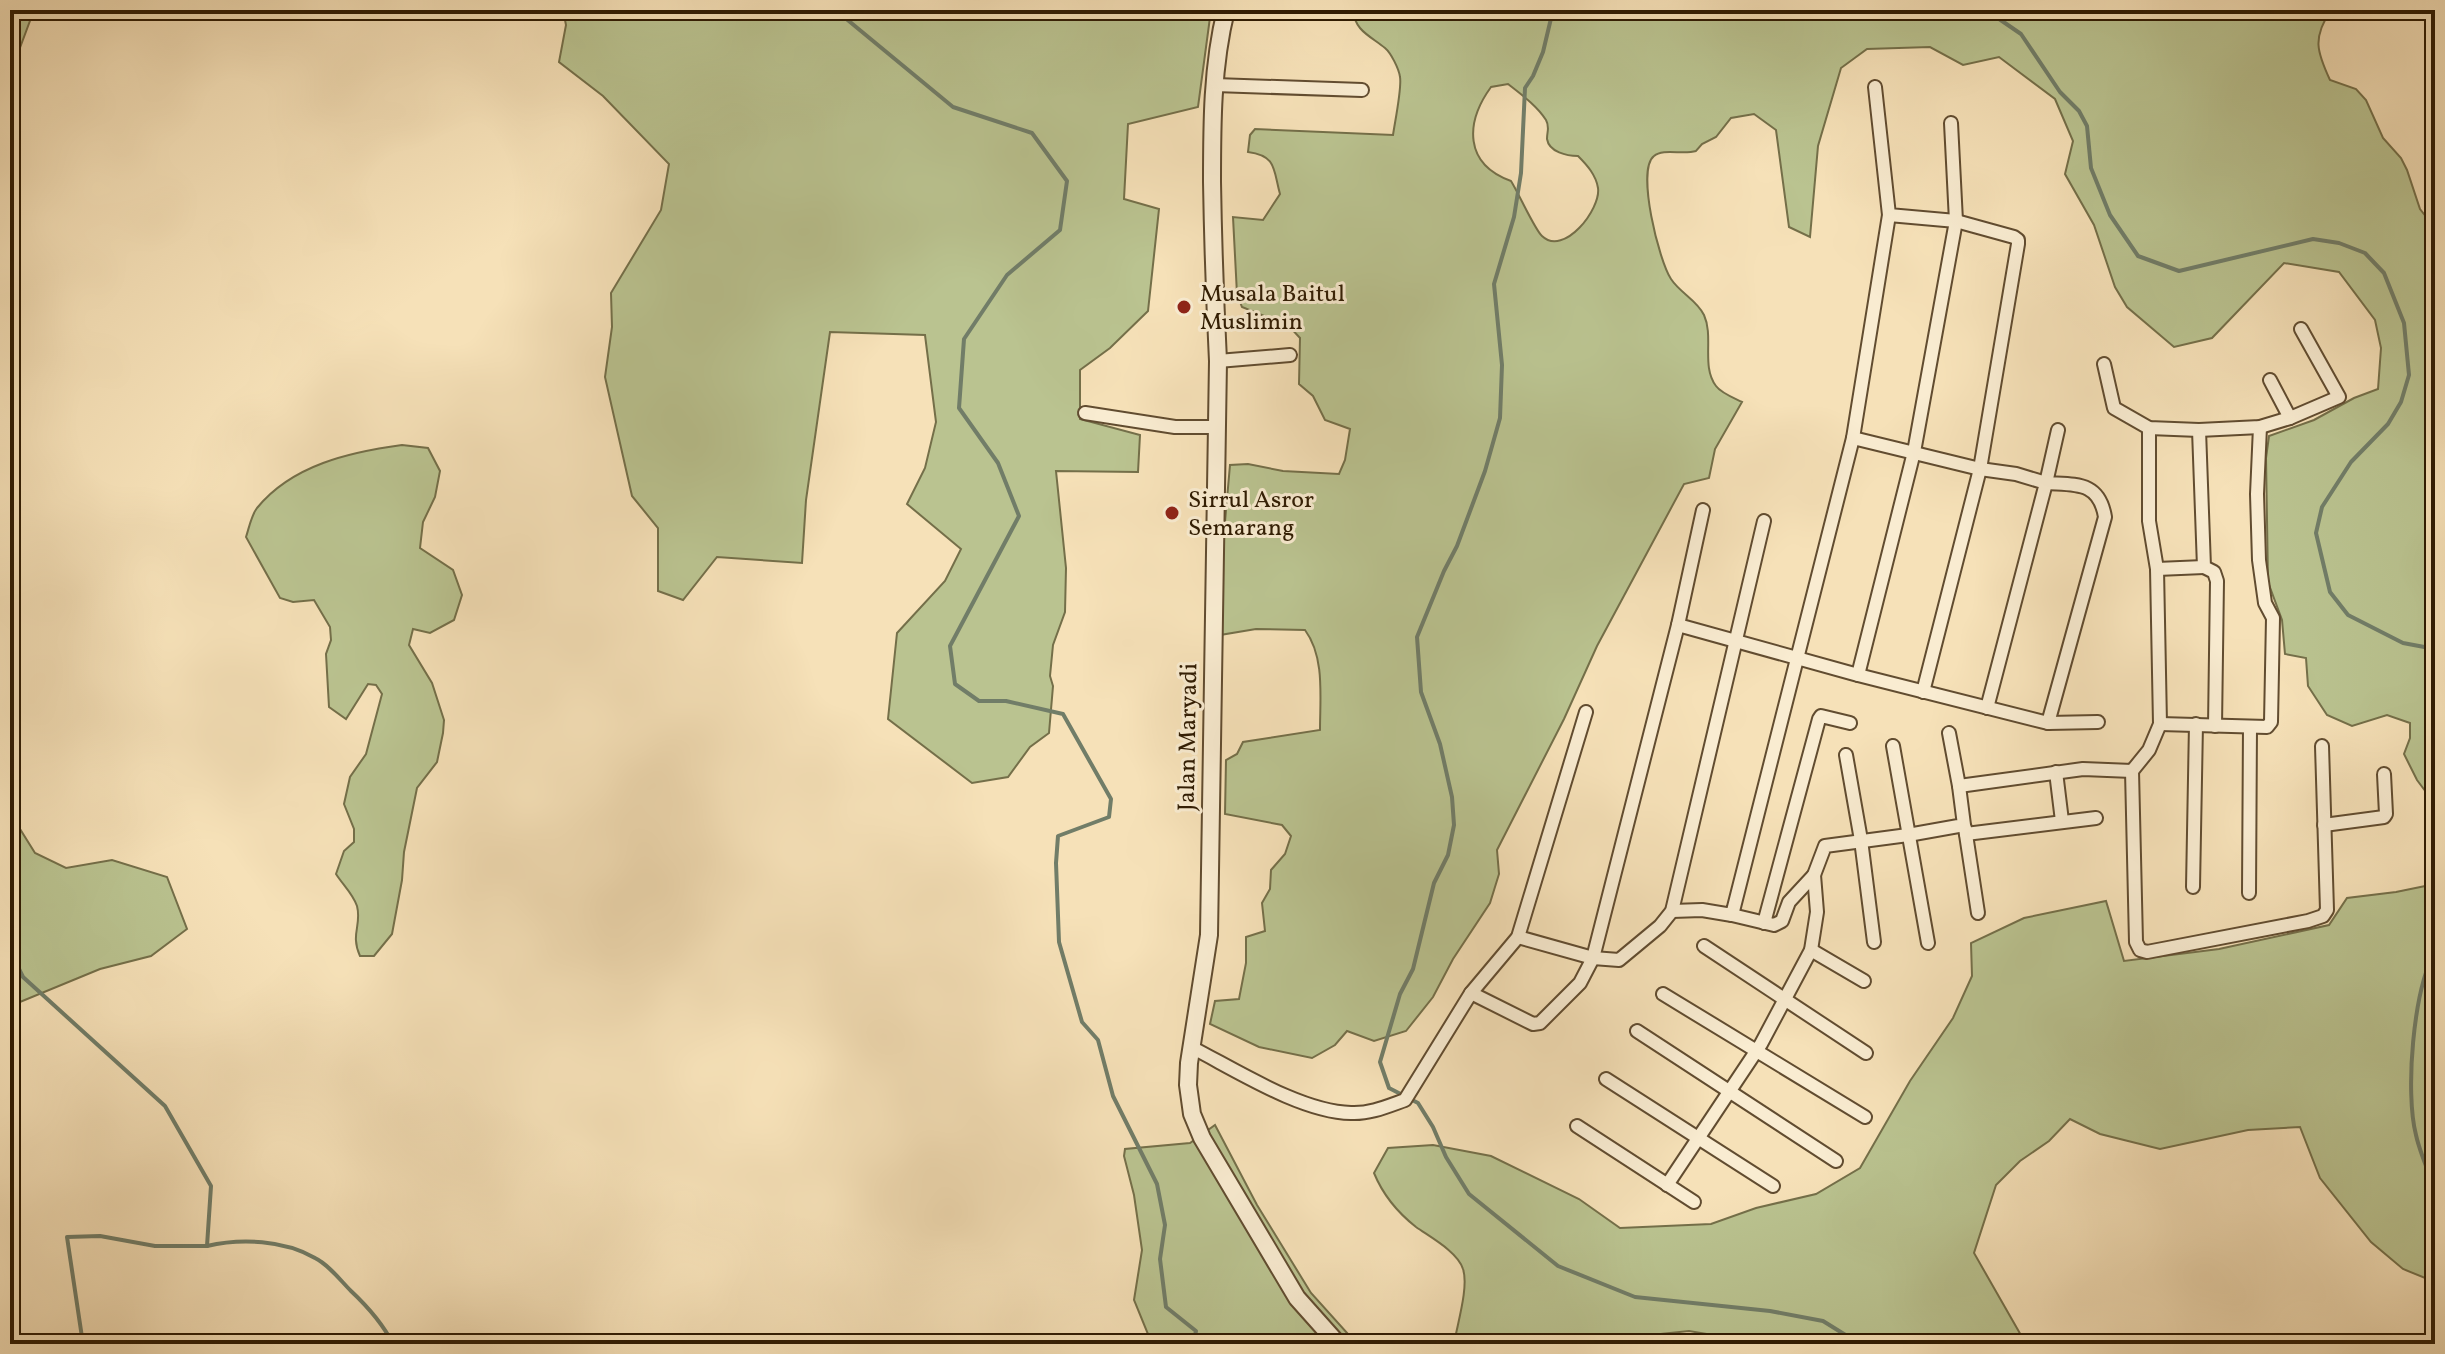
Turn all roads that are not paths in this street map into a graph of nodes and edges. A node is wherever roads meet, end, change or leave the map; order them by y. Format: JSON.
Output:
{"nodes":[{"id":1,"x":1226,"y":10,"type":"edge"},
{"id":2,"x":1215,"y":85,"type":"junction"},
{"id":3,"x":1875,"y":87,"type":"dead end"},
{"id":4,"x":1362,"y":90,"type":"dead end"},
{"id":5,"x":1951,"y":123,"type":"dead end"},
{"id":6,"x":1889,"y":215,"type":"junction"},
{"id":7,"x":1956,"y":221,"type":"junction"},
{"id":8,"x":2301,"y":329,"type":"dead end"},
{"id":9,"x":1290,"y":355,"type":"dead end"},
{"id":10,"x":1218,"y":361,"type":"junction"},
{"id":11,"x":2104,"y":364,"type":"dead end"},
{"id":12,"x":2270,"y":380,"type":"dead end"},
{"id":13,"x":1085,"y":413,"type":"dead end"},
{"id":14,"x":2290,"y":418,"type":"junction"},
{"id":15,"x":1216,"y":427,"type":"junction"},
{"id":16,"x":2260,"y":427,"type":"junction"},
{"id":17,"x":2149,"y":428,"type":"junction"},
{"id":18,"x":2058,"y":430,"type":"dead end"},
{"id":19,"x":2199,"y":430,"type":"junction"},
{"id":20,"x":1853,"y":438,"type":"junction"},
{"id":21,"x":1914,"y":452,"type":"junction"},
{"id":22,"x":1980,"y":469,"type":"junction"},
{"id":23,"x":2046,"y":483,"type":"junction"},
{"id":24,"x":1703,"y":510,"type":"dead end"},
{"id":25,"x":1764,"y":521,"type":"dead end"},
{"id":26,"x":2204,"y":567,"type":"junction"},
{"id":27,"x":2157,"y":569,"type":"junction"},
{"id":28,"x":1678,"y":625,"type":"junction"},
{"id":29,"x":1737,"y":640,"type":"junction"},
{"id":30,"x":1798,"y":657,"type":"junction"},
{"id":31,"x":1858,"y":675,"type":"junction"},
{"id":32,"x":1923,"y":692,"type":"junction"},
{"id":33,"x":1987,"y":708,"type":"junction"},
{"id":34,"x":1586,"y":712,"type":"dead end"},
{"id":35,"x":2098,"y":722,"type":"dead end"},
{"id":36,"x":1850,"y":723,"type":"dead end"},
{"id":37,"x":2048,"y":723,"type":"junction"},
{"id":38,"x":2160,"y":724,"type":"junction"},
{"id":39,"x":2196,"y":724,"type":"junction"},
{"id":40,"x":2215,"y":726,"type":"junction"},
{"id":41,"x":2250,"y":727,"type":"junction"},
{"id":42,"x":1949,"y":733,"type":"dead end"},
{"id":43,"x":1893,"y":746,"type":"dead end"},
{"id":44,"x":2322,"y":746,"type":"dead end"},
{"id":45,"x":1846,"y":755,"type":"dead end"},
{"id":46,"x":2132,"y":771,"type":"junction"},
{"id":47,"x":2056,"y":772,"type":"junction"},
{"id":48,"x":2384,"y":774,"type":"dead end"},
{"id":49,"x":1959,"y":786,"type":"junction"},
{"id":50,"x":2096,"y":818,"type":"dead end"},
{"id":51,"x":2062,"y":821,"type":"junction"},
{"id":52,"x":2324,"y":825,"type":"junction"},
{"id":53,"x":1965,"y":830,"type":"junction"},
{"id":54,"x":1908,"y":835,"type":"junction"},
{"id":55,"x":1861,"y":840,"type":"junction"},
{"id":56,"x":1814,"y":875,"type":"junction"},
{"id":57,"x":2193,"y":887,"type":"dead end"},
{"id":58,"x":2249,"y":893,"type":"dead end"},
{"id":59,"x":1672,"y":911,"type":"junction"},
{"id":60,"x":1978,"y":913,"type":"dead end"},
{"id":61,"x":1732,"y":915,"type":"junction"},
{"id":62,"x":1764,"y":923,"type":"junction"},
{"id":63,"x":1518,"y":937,"type":"junction"},
{"id":64,"x":1874,"y":942,"type":"dead end"},
{"id":65,"x":1928,"y":943,"type":"dead end"},
{"id":66,"x":1704,"y":946,"type":"dead end"},
{"id":67,"x":1811,"y":950,"type":"junction"},
{"id":68,"x":1593,"y":958,"type":"junction"},
{"id":69,"x":1864,"y":981,"type":"dead end"},
{"id":70,"x":1471,"y":993,"type":"junction"},
{"id":71,"x":1663,"y":994,"type":"dead end"},
{"id":72,"x":1785,"y":999,"type":"junction"},
{"id":73,"x":1637,"y":1031,"type":"dead end"},
{"id":74,"x":1191,"y":1047,"type":"junction"},
{"id":75,"x":1756,"y":1051,"type":"junction"},
{"id":76,"x":1866,"y":1053,"type":"dead end"},
{"id":77,"x":1606,"y":1079,"type":"dead end"},
{"id":78,"x":1728,"y":1093,"type":"junction"},
{"id":79,"x":1865,"y":1117,"type":"dead end"},
{"id":80,"x":1577,"y":1126,"type":"dead end"},
{"id":81,"x":1699,"y":1139,"type":"junction"},
{"id":82,"x":1836,"y":1161,"type":"dead end"},
{"id":83,"x":1667,"y":1185,"type":"junction"},
{"id":84,"x":1773,"y":1186,"type":"dead end"},
{"id":85,"x":1694,"y":1202,"type":"dead end"},
{"id":86,"x":1338,"y":1344,"type":"edge"}],
"edges":[{"from":1,"to":2,"type":"street","name":"Jalan Maryadi"},
{"from":2,"to":4,"type":"street"},
{"from":2,"to":10,"type":"street","name":"Jalan Maryadi"},
{"from":3,"to":6,"type":"street"},
{"from":5,"to":7,"type":"street"},
{"from":6,"to":7,"type":"street"},
{"from":6,"to":20,"type":"street"},
{"from":7,"to":21,"type":"street"},
{"from":7,"to":22,"type":"street"},
{"from":8,"to":14,"type":"street"},
{"from":9,"to":10,"type":"street"},
{"from":10,"to":15,"type":"street","name":"Jalan Maryadi"},
{"from":11,"to":17,"type":"street"},
{"from":12,"to":14,"type":"street"},
{"from":13,"to":15,"type":"street"},
{"from":14,"to":16,"type":"street"},
{"from":15,"to":74,"type":"street","name":"Jalan Maryadi"},
{"from":16,"to":19,"type":"street"},
{"from":16,"to":41,"type":"street"},
{"from":17,"to":19,"type":"street"},
{"from":17,"to":27,"type":"street"},
{"from":18,"to":23,"type":"street"},
{"from":19,"to":26,"type":"street"},
{"from":20,"to":21,"type":"street"},
{"from":20,"to":30,"type":"street"},
{"from":21,"to":22,"type":"street"},
{"from":21,"to":31,"type":"street"},
{"from":22,"to":23,"type":"street"},
{"from":22,"to":32,"type":"street"},
{"from":23,"to":33,"type":"street"},
{"from":23,"to":37,"type":"street"},
{"from":24,"to":28,"type":"street"},
{"from":25,"to":29,"type":"street"},
{"from":26,"to":27,"type":"street"},
{"from":26,"to":40,"type":"street"},
{"from":27,"to":38,"type":"street"},
{"from":28,"to":29,"type":"street"},
{"from":28,"to":68,"type":"street"},
{"from":29,"to":30,"type":"street"},
{"from":29,"to":59,"type":"street"},
{"from":30,"to":31,"type":"street"},
{"from":30,"to":61,"type":"street"},
{"from":31,"to":32,"type":"street"},
{"from":32,"to":33,"type":"street"},
{"from":33,"to":37,"type":"street"},
{"from":34,"to":63,"type":"street"},
{"from":35,"to":37,"type":"street"},
{"from":36,"to":62,"type":"street"},
{"from":38,"to":39,"type":"street"},
{"from":38,"to":46,"type":"street"},
{"from":39,"to":40,"type":"street"},
{"from":39,"to":57,"type":"street"},
{"from":40,"to":41,"type":"street"},
{"from":41,"to":58,"type":"street"},
{"from":42,"to":49,"type":"street"},
{"from":43,"to":54,"type":"street"},
{"from":44,"to":52,"type":"street"},
{"from":45,"to":55,"type":"street"},
{"from":46,"to":47,"type":"street"},
{"from":46,"to":52,"type":"street"},
{"from":47,"to":49,"type":"street"},
{"from":47,"to":51,"type":"street"},
{"from":48,"to":52,"type":"street"},
{"from":49,"to":53,"type":"street"},
{"from":50,"to":51,"type":"street"},
{"from":51,"to":53,"type":"street"},
{"from":53,"to":54,"type":"street"},
{"from":53,"to":60,"type":"street"},
{"from":54,"to":55,"type":"street"},
{"from":54,"to":65,"type":"street"},
{"from":55,"to":56,"type":"street"},
{"from":55,"to":64,"type":"street"},
{"from":56,"to":62,"type":"street"},
{"from":56,"to":67,"type":"street"},
{"from":59,"to":61,"type":"street"},
{"from":59,"to":68,"type":"street"},
{"from":61,"to":62,"type":"street"},
{"from":63,"to":68,"type":"street"},
{"from":63,"to":70,"type":"street"},
{"from":66,"to":72,"type":"street"},
{"from":67,"to":69,"type":"street"},
{"from":67,"to":72,"type":"street"},
{"from":68,"to":70,"type":"street"},
{"from":70,"to":74,"type":"street"},
{"from":71,"to":75,"type":"street"},
{"from":72,"to":75,"type":"street"},
{"from":72,"to":76,"type":"street"},
{"from":73,"to":78,"type":"street"},
{"from":74,"to":86,"type":"street","name":"Jalan Maryadi"},
{"from":75,"to":78,"type":"street"},
{"from":75,"to":79,"type":"street"},
{"from":77,"to":81,"type":"street"},
{"from":78,"to":81,"type":"street"},
{"from":78,"to":82,"type":"street"},
{"from":80,"to":83,"type":"street"},
{"from":81,"to":83,"type":"street"},
{"from":81,"to":84,"type":"street"},
{"from":83,"to":85,"type":"street"}]}
